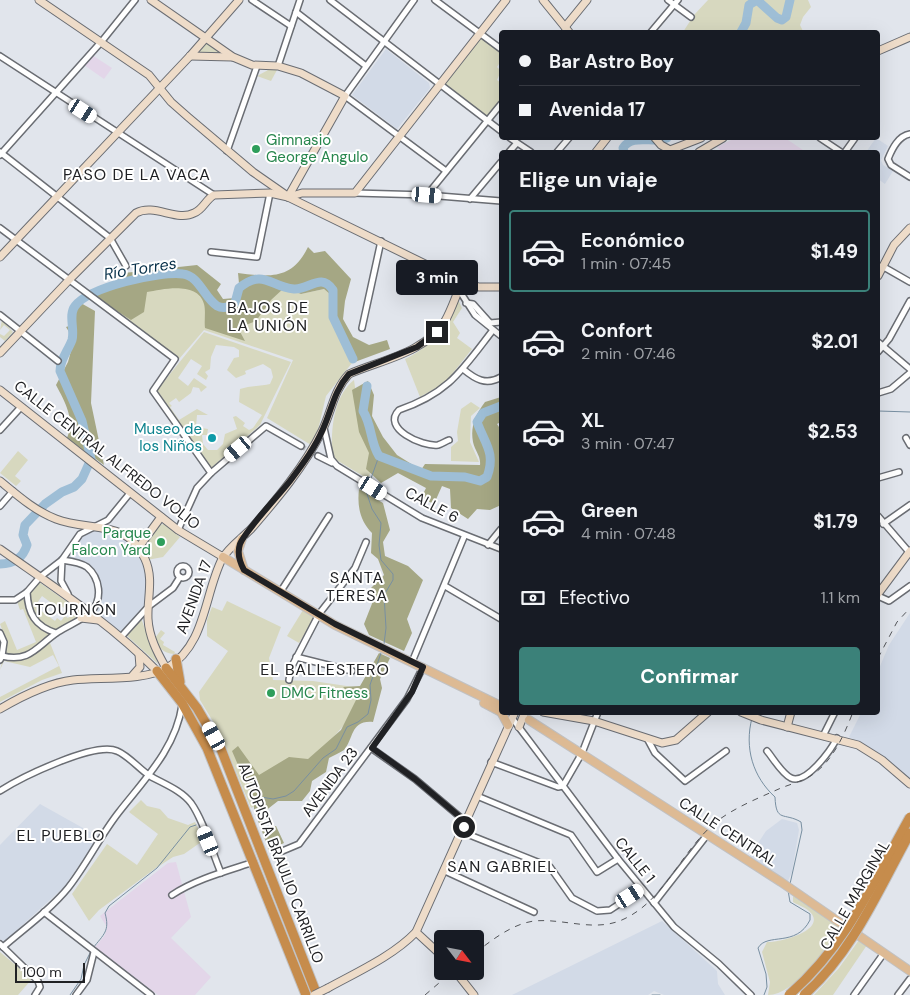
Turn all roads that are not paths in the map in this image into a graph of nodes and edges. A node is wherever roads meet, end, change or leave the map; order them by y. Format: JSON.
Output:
{"nodes":[{"id":1,"x":39,"y":0,"type":"edge"},
{"id":2,"x":135,"y":0,"type":"edge"},
{"id":3,"x":151,"y":0,"type":"edge"},
{"id":4,"x":239,"y":0,"type":"edge"},
{"id":5,"x":252,"y":0,"type":"edge"},
{"id":6,"x":300,"y":0,"type":"edge"},
{"id":7,"x":330,"y":0,"type":"edge"},
{"id":8,"x":414,"y":0,"type":"edge"},
{"id":9,"x":435,"y":0,"type":"edge"},
{"id":10,"x":506,"y":0,"type":"edge"},
{"id":11,"x":543,"y":0,"type":"edge"},
{"id":12,"x":587,"y":0,"type":"edge"},
{"id":13,"x":668,"y":0,"type":"edge"},
{"id":14,"x":676,"y":2,"type":"edge"},
{"id":15,"x":296,"y":12,"type":"junction"},
{"id":16,"x":691,"y":17,"type":"dead end"},
{"id":17,"x":291,"y":26,"type":"junction"},
{"id":18,"x":564,"y":30,"type":"edge"},
{"id":19,"x":566,"y":30,"type":"edge"},
{"id":20,"x":653,"y":30,"type":"edge"},
{"id":21,"x":480,"y":33,"type":"junction"},
{"id":22,"x":206,"y":37,"type":"junction"},
{"id":23,"x":910,"y":37,"type":"edge"},
{"id":24,"x":102,"y":41,"type":"junction"},
{"id":25,"x":384,"y":42,"type":"junction"},
{"id":26,"x":499,"y":47,"type":"edge"},
{"id":27,"x":880,"y":49,"type":"edge"},
{"id":28,"x":0,"y":56,"type":"edge"},
{"id":29,"x":190,"y":56,"type":"junction"},
{"id":30,"x":233,"y":57,"type":"junction"},
{"id":31,"x":257,"y":66,"type":"junction"},
{"id":32,"x":278,"y":66,"type":"junction"},
{"id":33,"x":366,"y":66,"type":"junction"},
{"id":34,"x":439,"y":84,"type":"junction"},
{"id":35,"x":160,"y":87,"type":"junction"},
{"id":36,"x":55,"y":93,"type":"junction"},
{"id":37,"x":345,"y":96,"type":"junction"},
{"id":38,"x":499,"y":106,"type":"edge"},
{"id":39,"x":487,"y":121,"type":"junction"},
{"id":40,"x":499,"y":130,"type":"edge"},
{"id":41,"x":118,"y":133,"type":"junction"},
{"id":42,"x":907,"y":134,"type":"edge"},
{"id":43,"x":398,"y":136,"type":"junction"},
{"id":44,"x":513,"y":140,"type":"edge"},
{"id":45,"x":567,"y":140,"type":"edge"},
{"id":46,"x":605,"y":140,"type":"edge"},
{"id":47,"x":657,"y":140,"type":"edge"},
{"id":48,"x":696,"y":140,"type":"edge"},
{"id":49,"x":720,"y":140,"type":"edge"},
{"id":50,"x":823,"y":140,"type":"edge"},
{"id":51,"x":518,"y":143,"type":"junction"},
{"id":52,"x":511,"y":150,"type":"edge"},
{"id":53,"x":528,"y":150,"type":"edge"},
{"id":54,"x":559,"y":150,"type":"edge"},
{"id":55,"x":598,"y":150,"type":"edge"},
{"id":56,"x":670,"y":150,"type":"edge"},
{"id":57,"x":670,"y":150,"type":"edge"},
{"id":58,"x":703,"y":150,"type":"edge"},
{"id":59,"x":838,"y":150,"type":"edge"},
{"id":60,"x":227,"y":151,"type":"junction"},
{"id":61,"x":1,"y":153,"type":"edge"},
{"id":62,"x":499,"y":164,"type":"edge"},
{"id":63,"x":446,"y":171,"type":"junction"},
{"id":64,"x":910,"y":177,"type":"edge"},
{"id":65,"x":270,"y":193,"type":"junction"},
{"id":66,"x":355,"y":193,"type":"junction"},
{"id":67,"x":214,"y":195,"type":"junction"},
{"id":68,"x":427,"y":195,"type":"junction"},
{"id":69,"x":58,"y":196,"type":"junction"},
{"id":70,"x":288,"y":197,"type":"junction"},
{"id":71,"x":470,"y":199,"type":"junction"},
{"id":72,"x":499,"y":201,"type":"edge"},
{"id":73,"x":0,"y":228,"type":"edge"},
{"id":74,"x":910,"y":228,"type":"edge"},
{"id":75,"x":110,"y":238,"type":"junction"},
{"id":76,"x":16,"y":240,"type":"junction"},
{"id":77,"x":381,"y":241,"type":"junction"},
{"id":78,"x":210,"y":252,"type":"dead end"},
{"id":79,"x":0,"y":257,"type":"edge"},
{"id":80,"x":126,"y":266,"type":"dead end"},
{"id":81,"x":882,"y":266,"type":"junction"},
{"id":82,"x":880,"y":271,"type":"edge"},
{"id":83,"x":69,"y":280,"type":"junction"},
{"id":84,"x":462,"y":282,"type":"junction"},
{"id":85,"x":910,"y":282,"type":"edge"},
{"id":86,"x":499,"y":286,"type":"edge"},
{"id":87,"x":458,"y":290,"type":"junction"},
{"id":88,"x":910,"y":301,"type":"edge"},
{"id":89,"x":466,"y":303,"type":"junction"},
{"id":90,"x":0,"y":315,"type":"edge"},
{"id":91,"x":499,"y":322,"type":"edge"},
{"id":92,"x":362,"y":328,"type":"dead end"},
{"id":93,"x":493,"y":330,"type":"junction"},
{"id":94,"x":21,"y":331,"type":"junction"},
{"id":95,"x":499,"y":334,"type":"edge"},
{"id":96,"x":880,"y":344,"type":"edge"},
{"id":97,"x":884,"y":347,"type":"junction"},
{"id":98,"x":880,"y":350,"type":"edge"},
{"id":99,"x":0,"y":353,"type":"edge"},
{"id":100,"x":58,"y":361,"type":"dead end"},
{"id":101,"x":463,"y":369,"type":"junction"},
{"id":102,"x":910,"y":371,"type":"edge"},
{"id":103,"x":499,"y":378,"type":"edge"},
{"id":104,"x":0,"y":390,"type":"edge"},
{"id":105,"x":880,"y":392,"type":"edge"},
{"id":106,"x":21,"y":407,"type":"junction"},
{"id":107,"x":324,"y":428,"type":"junction"},
{"id":108,"x":0,"y":430,"type":"edge"},
{"id":109,"x":906,"y":438,"type":"dead end"},
{"id":110,"x":449,"y":440,"type":"dead end"},
{"id":111,"x":910,"y":445,"type":"edge"},
{"id":112,"x":301,"y":446,"type":"tunnel mouth"},
{"id":113,"x":318,"y":456,"type":"tunnel mouth"},
{"id":114,"x":337,"y":466,"type":"junction"},
{"id":115,"x":899,"y":472,"type":"dead end"},
{"id":116,"x":210,"y":473,"type":"junction"},
{"id":117,"x":880,"y":477,"type":"edge"},
{"id":118,"x":0,"y":481,"type":"edge"},
{"id":119,"x":13,"y":491,"type":"junction"},
{"id":120,"x":130,"y":493,"type":"junction"},
{"id":121,"x":910,"y":505,"type":"edge"},
{"id":122,"x":0,"y":506,"type":"edge"},
{"id":123,"x":329,"y":516,"type":"dead end"},
{"id":124,"x":161,"y":517,"type":"junction"},
{"id":125,"x":880,"y":519,"type":"edge"},
{"id":126,"x":883,"y":524,"type":"junction"},
{"id":127,"x":99,"y":525,"type":"junction"},
{"id":128,"x":178,"y":530,"type":"junction"},
{"id":129,"x":499,"y":531,"type":"edge"},
{"id":130,"x":464,"y":537,"type":"junction"},
{"id":131,"x":242,"y":539,"type":"junction"},
{"id":132,"x":366,"y":542,"type":"dead end"},
{"id":133,"x":488,"y":545,"type":"junction"},
{"id":134,"x":139,"y":547,"type":"junction"},
{"id":135,"x":499,"y":548,"type":"edge"},
{"id":136,"x":0,"y":549,"type":"edge"},
{"id":137,"x":909,"y":552,"type":"edge"},
{"id":138,"x":223,"y":557,"type":"junction"},
{"id":139,"x":62,"y":560,"type":"junction"},
{"id":140,"x":244,"y":570,"type":"junction"},
{"id":141,"x":40,"y":577,"type":"junction"},
{"id":142,"x":180,"y":577,"type":"dead end"},
{"id":143,"x":445,"y":586,"type":"junction"},
{"id":144,"x":910,"y":586,"type":"edge"},
{"id":145,"x":281,"y":591,"type":"junction"},
{"id":146,"x":27,"y":592,"type":"junction"},
{"id":147,"x":880,"y":592,"type":"edge"},
{"id":148,"x":880,"y":596,"type":"edge"},
{"id":149,"x":0,"y":600,"type":"edge"},
{"id":150,"x":75,"y":601,"type":"junction"},
{"id":151,"x":148,"y":606,"type":"junction"},
{"id":152,"x":90,"y":612,"type":"junction"},
{"id":153,"x":318,"y":614,"type":"junction"},
{"id":154,"x":81,"y":618,"type":"junction"},
{"id":155,"x":499,"y":618,"type":"edge"},
{"id":156,"x":102,"y":621,"type":"junction"},
{"id":157,"x":0,"y":633,"type":"edge"},
{"id":158,"x":56,"y":633,"type":"junction"},
{"id":159,"x":121,"y":637,"type":"junction"},
{"id":160,"x":137,"y":650,"type":"junction"},
{"id":161,"x":296,"y":657,"type":"junction"},
{"id":162,"x":1,"y":658,"type":"edge"},
{"id":163,"x":176,"y":660,"type":"junction"},
{"id":164,"x":412,"y":662,"type":"junction"},
{"id":165,"x":423,"y":667,"type":"junction"},
{"id":166,"x":166,"y":668,"type":"junction"},
{"id":167,"x":157,"y":671,"type":"junction"},
{"id":168,"x":352,"y":671,"type":"dead end"},
{"id":169,"x":433,"y":673,"type":"junction"},
{"id":170,"x":131,"y":676,"type":"junction"},
{"id":171,"x":289,"y":680,"type":"dead end"},
{"id":172,"x":181,"y":687,"type":"junction"},
{"id":173,"x":182,"y":703,"type":"junction"},
{"id":174,"x":499,"y":705,"type":"edge"},
{"id":175,"x":0,"y":709,"type":"edge"},
{"id":176,"x":499,"y":711,"type":"edge"},
{"id":177,"x":189,"y":715,"type":"junction"},
{"id":178,"x":560,"y":715,"type":"edge"},
{"id":179,"x":597,"y":715,"type":"edge"},
{"id":180,"x":705,"y":715,"type":"edge"},
{"id":181,"x":748,"y":715,"type":"edge"},
{"id":182,"x":790,"y":715,"type":"edge"},
{"id":183,"x":834,"y":715,"type":"edge"},
{"id":184,"x":179,"y":716,"type":"junction"},
{"id":185,"x":527,"y":716,"type":"edge"},
{"id":186,"x":512,"y":719,"type":"edge"},
{"id":187,"x":594,"y":721,"type":"junction"},
{"id":188,"x":519,"y":727,"type":"junction"},
{"id":189,"x":787,"y":727,"type":"junction"},
{"id":190,"x":823,"y":736,"type":"junction"},
{"id":191,"x":837,"y":738,"type":"junction"},
{"id":192,"x":648,"y":740,"type":"junction"},
{"id":193,"x":372,"y":748,"type":"junction"},
{"id":194,"x":767,"y":751,"type":"dead end"},
{"id":195,"x":726,"y":752,"type":"dead end"},
{"id":196,"x":582,"y":753,"type":"junction"},
{"id":197,"x":491,"y":762,"type":"junction"},
{"id":198,"x":149,"y":775,"type":"junction"},
{"id":199,"x":910,"y":784,"type":"edge"},
{"id":200,"x":562,"y":786,"type":"junction"},
{"id":201,"x":0,"y":791,"type":"edge"},
{"id":202,"x":477,"y":796,"type":"junction"},
{"id":203,"x":910,"y":817,"type":"edge"},
{"id":204,"x":466,"y":822,"type":"junction"},
{"id":205,"x":910,"y":824,"type":"edge"},
{"id":206,"x":462,"y":832,"type":"junction"},
{"id":207,"x":910,"y":833,"type":"edge"},
{"id":208,"x":707,"y":835,"type":"junction"},
{"id":209,"x":280,"y":852,"type":"dead end"},
{"id":210,"x":618,"y":859,"type":"junction"},
{"id":211,"x":255,"y":862,"type":"junction"},
{"id":212,"x":445,"y":871,"type":"junction"},
{"id":213,"x":221,"y":873,"type":"junction"},
{"id":214,"x":642,"y":889,"type":"junction"},
{"id":215,"x":172,"y":895,"type":"dead end"},
{"id":216,"x":654,"y":903,"type":"junction"},
{"id":217,"x":44,"y":912,"type":"junction"},
{"id":218,"x":534,"y":912,"type":"dead end"},
{"id":219,"x":852,"y":931,"type":"junction"},
{"id":220,"x":416,"y":932,"type":"junction"},
{"id":221,"x":2,"y":945,"type":"edge"},
{"id":222,"x":434,"y":949,"type":"edge"},
{"id":223,"x":92,"y":951,"type":"junction"},
{"id":224,"x":884,"y":953,"type":"junction"},
{"id":225,"x":910,"y":971,"type":"edge"},
{"id":226,"x":910,"y":979,"type":"edge"},
{"id":227,"x":462,"y":980,"type":"edge"},
{"id":228,"x":35,"y":995,"type":"edge"},
{"id":229,"x":76,"y":995,"type":"edge"},
{"id":230,"x":150,"y":995,"type":"edge"},
{"id":231,"x":306,"y":995,"type":"edge"},
{"id":232,"x":316,"y":995,"type":"edge"},
{"id":233,"x":474,"y":995,"type":"edge"},
{"id":234,"x":751,"y":995,"type":"edge"},
{"id":235,"x":789,"y":995,"type":"edge"},
{"id":236,"x":796,"y":995,"type":"edge"},
{"id":237,"x":804,"y":995,"type":"edge"},
{"id":238,"x":854,"y":995,"type":"edge"},
{"id":239,"x":898,"y":995,"type":"edge"}],
"edges":[{"from":1,"to":24,"type":"street"},
{"from":2,"to":24,"type":"street"},
{"from":3,"to":22,"type":"street"},
{"from":4,"to":22,"type":"street"},
{"from":5,"to":17,"type":"street"},
{"from":6,"to":15,"type":"street"},
{"from":7,"to":25,"type":"street"},
{"from":8,"to":25,"type":"street"},
{"from":9,"to":21,"type":"street"},
{"from":10,"to":21,"type":"street"},
{"from":11,"to":18,"type":"street"},
{"from":12,"to":19,"type":"street"},
{"from":13,"to":14,"type":"street"},
{"from":14,"to":16,"type":"street"},
{"from":14,"to":20,"type":"street"},
{"from":15,"to":17,"type":"street"},
{"from":15,"to":33,"type":"street"},
{"from":17,"to":32,"type":"street"},
{"from":21,"to":26,"type":"street"},
{"from":21,"to":34,"type":"street"},
{"from":22,"to":29,"type":"street"},
{"from":22,"to":30,"type":"street"},
{"from":23,"to":27,"type":"street"},
{"from":24,"to":35,"type":"street"},
{"from":24,"to":36,"type":"street"},
{"from":25,"to":33,"type":"street"},
{"from":25,"to":34,"type":"street"},
{"from":28,"to":36,"type":"street"},
{"from":29,"to":30,"type":"street"},
{"from":29,"to":35,"type":"street"},
{"from":30,"to":31,"type":"street"},
{"from":31,"to":32,"type":"street"},
{"from":31,"to":60,"type":"street"},
{"from":32,"to":37,"type":"street"},
{"from":33,"to":37,"type":"street"},
{"from":34,"to":39,"type":"street"},
{"from":34,"to":43,"type":"street"},
{"from":35,"to":41,"type":"street"},
{"from":35,"to":60,"type":"street"},
{"from":36,"to":41,"type":"street"},
{"from":36,"to":61,"type":"street"},
{"from":37,"to":43,"type":"street"},
{"from":37,"to":70,"type":"street"},
{"from":38,"to":39,"type":"street"},
{"from":39,"to":40,"type":"street"},
{"from":39,"to":63,"type":"street"},
{"from":41,"to":67,"type":"street"},
{"from":41,"to":69,"type":"street"},
{"from":42,"to":64,"type":"street"},
{"from":43,"to":63,"type":"street"},
{"from":43,"to":66,"type":"street"},
{"from":44,"to":51,"type":"street"},
{"from":45,"to":54,"type":"street"},
{"from":46,"to":55,"type":"street"},
{"from":47,"to":56,"type":"street"},
{"from":48,"to":57,"type":"street"},
{"from":49,"to":58,"type":"street"},
{"from":50,"to":59,"type":"street"},
{"from":51,"to":52,"type":"street"},
{"from":51,"to":53,"type":"street"},
{"from":60,"to":70,"type":"street"},
{"from":61,"to":69,"type":"street"},
{"from":62,"to":71,"type":"street"},
{"from":63,"to":68,"type":"street"},
{"from":65,"to":67,"type":"street"},
{"from":65,"to":70,"type":"street"},
{"from":65,"to":78,"type":"street"},
{"from":66,"to":68,"type":"street"},
{"from":66,"to":70,"type":"street"},
{"from":67,"to":75,"type":"street"},
{"from":68,"to":71,"type":"street"},
{"from":69,"to":75,"type":"street"},
{"from":69,"to":76,"type":"street"},
{"from":70,"to":77,"type":"street"},
{"from":71,"to":72,"type":"street"},
{"from":73,"to":76,"type":"street"},
{"from":74,"to":81,"type":"street"},
{"from":75,"to":80,"type":"street"},
{"from":75,"to":83,"type":"street"},
{"from":76,"to":79,"type":"street"},
{"from":76,"to":83,"type":"street"},
{"from":77,"to":84,"type":"street"},
{"from":77,"to":92,"type":"street"},
{"from":81,"to":82,"type":"street"},
{"from":81,"to":85,"type":"street"},
{"from":83,"to":94,"type":"street"},
{"from":83,"to":116,"type":"street"},
{"from":84,"to":86,"type":"street"},
{"from":84,"to":87,"type":"street","name":"AVENIDA 17"},
{"from":87,"to":89,"type":"street"},
{"from":87,"to":107,"type":"street","name":"AVENIDA 17"},
{"from":88,"to":97,"type":"street"},
{"from":89,"to":91,"type":"street"},
{"from":89,"to":93,"type":"street"},
{"from":90,"to":94,"type":"street"},
{"from":93,"to":95,"type":"street"},
{"from":93,"to":101,"type":"street"},
{"from":94,"to":99,"type":"street"},
{"from":94,"to":100,"type":"street"},
{"from":96,"to":97,"type":"street"},
{"from":97,"to":98,"type":"street"},
{"from":97,"to":102,"type":"street"},
{"from":101,"to":103,"type":"street"},
{"from":101,"to":110,"type":"street"},
{"from":102,"to":105,"type":"street"},
{"from":104,"to":106,"type":"street","name":"CALLE CENTRAL ALFREDO VOLIO"},
{"from":106,"to":108,"type":"street"},
{"from":106,"to":120,"type":"street","name":"CALLE CENTRAL ALFREDO VOLIO"},
{"from":107,"to":114,"type":"street"},
{"from":107,"to":131,"type":"street","name":"AVENIDA 17"},
{"from":109,"to":111,"type":"street"},
{"from":112,"to":116,"type":"street"},
{"from":113,"to":114,"type":"street","name":"CALLE 6"},
{"from":114,"to":130,"type":"street","name":"CALLE 6"},
{"from":115,"to":117,"type":"street"},
{"from":116,"to":128,"type":"street"},
{"from":118,"to":119,"type":"street"},
{"from":119,"to":122,"type":"street"},
{"from":119,"to":127,"type":"street"},
{"from":120,"to":124,"type":"street","name":"CALLE CENTRAL ALFREDO VOLIO"},
{"from":120,"to":127,"type":"street"},
{"from":121,"to":126,"type":"street"},
{"from":123,"to":145,"type":"street"},
{"from":124,"to":128,"type":"street","name":"CALLE CENTRAL ALFREDO VOLIO"},
{"from":124,"to":134,"type":"street"},
{"from":125,"to":126,"type":"street"},
{"from":126,"to":137,"type":"street"},
{"from":127,"to":134,"type":"street"},
{"from":127,"to":139,"type":"street"},
{"from":128,"to":138,"type":"street","name":"CALLE CENTRAL ALFREDO VOLIO"},
{"from":129,"to":133,"type":"street"},
{"from":130,"to":133,"type":"street","name":"CALLE 6"},
{"from":130,"to":143,"type":"street"},
{"from":131,"to":138,"type":"street","name":"AVENIDA 17"},
{"from":131,"to":140,"type":"main road"},
{"from":132,"to":153,"type":"street"},
{"from":133,"to":135,"type":"street","name":"CALLE 6"},
{"from":134,"to":151,"type":"street"},
{"from":136,"to":141,"type":"street"},
{"from":137,"to":147,"type":"street"},
{"from":138,"to":140,"type":"main road"},
{"from":138,"to":163,"type":"street","name":"AVENIDA 17"},
{"from":139,"to":141,"type":"street"},
{"from":139,"to":150,"type":"street"},
{"from":139,"to":152,"type":"street"},
{"from":140,"to":145,"type":"main road"},
{"from":141,"to":146,"type":"street"},
{"from":141,"to":150,"type":"street"},
{"from":142,"to":151,"type":"street"},
{"from":143,"to":155,"type":"street"},
{"from":143,"to":164,"type":"street"},
{"from":144,"to":148,"type":"street"},
{"from":145,"to":153,"type":"main road"},
{"from":146,"to":149,"type":"street"},
{"from":146,"to":158,"type":"street"},
{"from":150,"to":152,"type":"street"},
{"from":151,"to":159,"type":"street"},
{"from":151,"to":166,"type":"street"},
{"from":152,"to":154,"type":"street"},
{"from":152,"to":156,"type":"street"},
{"from":153,"to":161,"type":"street"},
{"from":153,"to":164,"type":"main road"},
{"from":154,"to":156,"type":"street"},
{"from":154,"to":158,"type":"street"},
{"from":156,"to":159,"type":"street"},
{"from":157,"to":162,"type":"street"},
{"from":158,"to":162,"type":"street"},
{"from":159,"to":160,"type":"street"},
{"from":160,"to":167,"type":"street"},
{"from":160,"to":170,"type":"street"},
{"from":161,"to":168,"type":"street"},
{"from":161,"to":171,"type":"street"},
{"from":163,"to":166,"type":"street","name":"AVENIDA 17"},
{"from":163,"to":172,"type":"highway"},
{"from":164,"to":165,"type":"main road"},
{"from":165,"to":169,"type":"main road"},
{"from":165,"to":193,"type":"street","name":"AVENIDA 23"},
{"from":166,"to":167,"type":"street"},
{"from":166,"to":172,"type":"highway","name":"AUTOPISTA BRAULIO CARRILLO"},
{"from":167,"to":170,"type":"street"},
{"from":167,"to":173,"type":"highway","name":"AUTOPISTA BRAULIO CARRILLO"},
{"from":169,"to":174,"type":"main road"},
{"from":169,"to":176,"type":"main road"},
{"from":170,"to":175,"type":"street"},
{"from":172,"to":232,"type":"highway","name":"AUTOPISTA BRAULIO CARRILLO"},
{"from":173,"to":177,"type":"highway","name":"AUTOPISTA BRAULIO CARRILLO"},
{"from":173,"to":184,"type":"street"},
{"from":177,"to":184,"type":"street"},
{"from":177,"to":211,"type":"highway","name":"AUTOPISTA BRAULIO CARRILLO"},
{"from":178,"to":187,"type":"street"},
{"from":179,"to":187,"type":"street"},
{"from":180,"to":192,"type":"street"},
{"from":181,"to":189,"type":"street"},
{"from":182,"to":189,"type":"street"},
{"from":183,"to":190,"type":"street"},
{"from":184,"to":198,"type":"street"},
{"from":185,"to":188,"type":"street"},
{"from":185,"to":196,"type":"main road","name":"CALLE CENTRAL"},
{"from":186,"to":188,"type":"street","name":"CALLE 1"},
{"from":186,"to":197,"type":"street"},
{"from":187,"to":192,"type":"street"},
{"from":187,"to":196,"type":"street"},
{"from":188,"to":200,"type":"street","name":"CALLE 1"},
{"from":189,"to":190,"type":"street"},
{"from":190,"to":191,"type":"street"},
{"from":191,"to":194,"type":"street"},
{"from":191,"to":199,"type":"street"},
{"from":192,"to":195,"type":"street"},
{"from":193,"to":204,"type":"street"},
{"from":193,"to":209,"type":"street","name":"AVENIDA 23"},
{"from":196,"to":200,"type":"street"},
{"from":196,"to":208,"type":"main road","name":"CALLE CENTRAL"},
{"from":197,"to":200,"type":"street"},
{"from":197,"to":202,"type":"street"},
{"from":198,"to":201,"type":"street"},
{"from":198,"to":213,"type":"street"},
{"from":198,"to":217,"type":"street"},
{"from":200,"to":210,"type":"street","name":"CALLE 1"},
{"from":202,"to":204,"type":"street"},
{"from":202,"to":210,"type":"street"},
{"from":203,"to":235,"type":"highway","bridge":true},
{"from":204,"to":206,"type":"street"},
{"from":205,"to":219,"type":"street","name":"CALLE MARGINAL"},
{"from":206,"to":212,"type":"street"},
{"from":206,"to":214,"type":"street"},
{"from":207,"to":237,"type":"highway","bridge":true},
{"from":208,"to":216,"type":"street"},
{"from":208,"to":219,"type":"main road","name":"CALLE CENTRAL"},
{"from":210,"to":214,"type":"street","name":"CALLE 1"},
{"from":211,"to":213,"type":"street"},
{"from":211,"to":231,"type":"highway","name":"AUTOPISTA BRAULIO CARRILLO"},
{"from":212,"to":218,"type":"street"},
{"from":212,"to":220,"type":"street"},
{"from":213,"to":215,"type":"street"},
{"from":214,"to":216,"type":"street","name":"CALLE 1"},
{"from":216,"to":234,"type":"street","name":"CALLE 1"},
{"from":217,"to":221,"type":"street"},
{"from":217,"to":223,"type":"street"},
{"from":219,"to":224,"type":"main road","name":"CALLE CENTRAL"},
{"from":219,"to":236,"type":"street","name":"CALLE MARGINAL"},
{"from":220,"to":222,"type":"street"},
{"from":220,"to":232,"type":"street","bridge":true},
{"from":221,"to":228,"type":"street"},
{"from":223,"to":229,"type":"street"},
{"from":223,"to":230,"type":"street"},
{"from":224,"to":225,"type":"main road","name":"CALLE CENTRAL"},
{"from":224,"to":238,"type":"street"},
{"from":226,"to":239,"type":"street"},
{"from":227,"to":233,"type":"street"}]}
